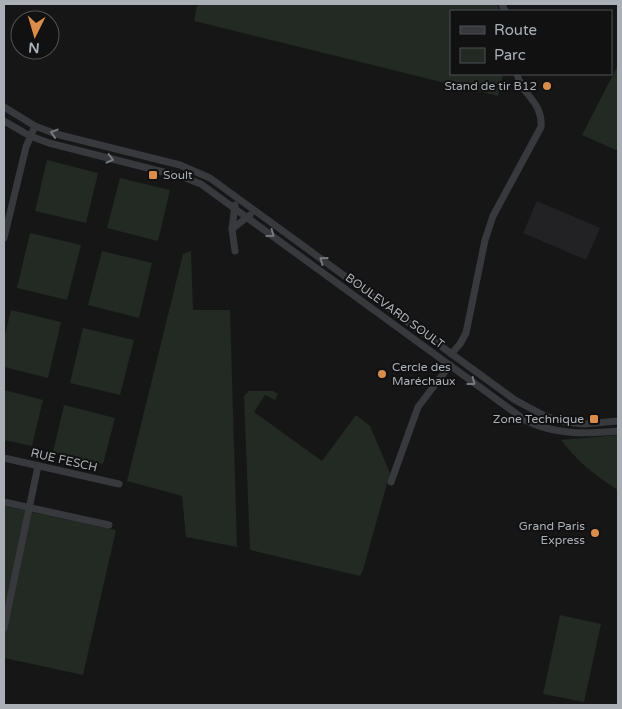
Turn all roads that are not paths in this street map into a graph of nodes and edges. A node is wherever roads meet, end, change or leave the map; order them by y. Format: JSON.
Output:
{"nodes":[{"id":1,"x":517,"y":75,"type":"edge"},
{"id":2,"x":4,"y":108,"type":"edge"},
{"id":3,"x":4,"y":121,"type":"edge"},
{"id":4,"x":35,"y":126,"type":"junction"},
{"id":5,"x":30,"y":136,"type":"junction"},
{"id":6,"x":93,"y":143,"type":"junction"},
{"id":7,"x":91,"y":154,"type":"junction"},
{"id":8,"x":239,"y":198,"type":"junction"},
{"id":9,"x":234,"y":206,"type":"junction"},
{"id":10,"x":253,"y":208,"type":"junction"},
{"id":11,"x":248,"y":217,"type":"junction"},
{"id":12,"x":232,"y":229,"type":"junction"},
{"id":13,"x":4,"y":238,"type":"edge"},
{"id":14,"x":235,"y":251,"type":"dead end"},
{"id":15,"x":451,"y":354,"type":"junction"},
{"id":16,"x":450,"y":365,"type":"junction"},
{"id":17,"x":618,"y":421,"type":"edge"},
{"id":18,"x":618,"y":431,"type":"edge"},
{"id":19,"x":4,"y":458,"type":"edge"},
{"id":20,"x":38,"y":466,"type":"junction"},
{"id":21,"x":391,"y":482,"type":"dead end"},
{"id":22,"x":119,"y":484,"type":"dead end"},
{"id":23,"x":4,"y":502,"type":"edge"},
{"id":24,"x":29,"y":508,"type":"junction"},
{"id":25,"x":109,"y":525,"type":"dead end"},
{"id":26,"x":4,"y":628,"type":"edge"}],
"edges":[{"from":1,"to":15,"type":"street"},
{"from":2,"to":4,"type":"street","name":"BOULEVARD SOULT"},
{"from":3,"to":5,"type":"street","name":"BOULEVARD SOULT"},
{"from":4,"to":5,"type":"street"},
{"from":6,"to":4,"type":"street","name":"BOULEVARD SOULT","one_way":true},
{"from":5,"to":7,"type":"street","name":"BOULEVARD SOULT"},
{"from":5,"to":13,"type":"street"},
{"from":6,"to":7,"type":"street"},
{"from":6,"to":8,"type":"street","name":"BOULEVARD SOULT"},
{"from":7,"to":9,"type":"street","name":"BOULEVARD SOULT","one_way":true},
{"from":8,"to":9,"type":"street"},
{"from":8,"to":10,"type":"street","name":"BOULEVARD SOULT"},
{"from":9,"to":11,"type":"street","name":"BOULEVARD SOULT"},
{"from":9,"to":12,"type":"street"},
{"from":10,"to":11,"type":"street"},
{"from":15,"to":10,"type":"street","name":"BOULEVARD SOULT","one_way":true},
{"from":11,"to":12,"type":"street"},
{"from":11,"to":16,"type":"street","name":"BOULEVARD SOULT","one_way":true},
{"from":12,"to":14,"type":"street"},
{"from":15,"to":17,"type":"street","name":"BOULEVARD SOULT"},
{"from":16,"to":18,"type":"street","name":"BOULEVARD SOULT","one_way":true},
{"from":16,"to":21,"type":"street"},
{"from":19,"to":20,"type":"street","name":"RUE FESCH"},
{"from":20,"to":22,"type":"street","name":"RUE FESCH"},
{"from":20,"to":24,"type":"street"},
{"from":23,"to":24,"type":"street"},
{"from":24,"to":25,"type":"street"},
{"from":24,"to":26,"type":"street"}]}
